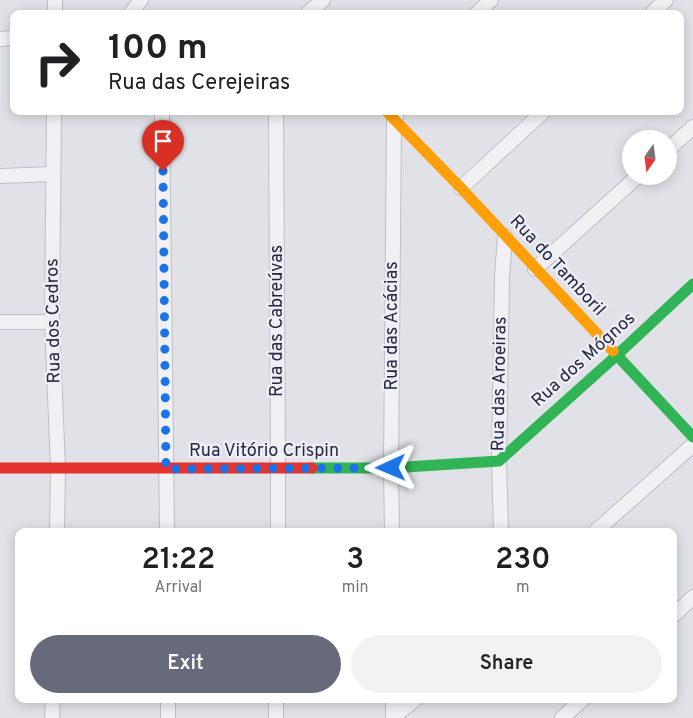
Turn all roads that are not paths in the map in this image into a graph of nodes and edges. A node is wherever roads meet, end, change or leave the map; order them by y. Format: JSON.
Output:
{"nodes":[{"id":1,"x":141,"y":0,"type":"edge"},
{"id":2,"x":323,"y":0,"type":"edge"},
{"id":3,"x":491,"y":0,"type":"edge"},
{"id":4,"x":666,"y":0,"type":"edge"},
{"id":5,"x":133,"y":10,"type":"edge"},
{"id":6,"x":312,"y":10,"type":"edge"},
{"id":7,"x":480,"y":10,"type":"edge"},
{"id":8,"x":655,"y":10,"type":"edge"},
{"id":9,"x":54,"y":115,"type":"edge"},
{"id":10,"x":162,"y":115,"type":"edge"},
{"id":11,"x":276,"y":115,"type":"edge"},
{"id":12,"x":393,"y":115,"type":"edge"},
{"id":13,"x":394,"y":115,"type":"edge"},
{"id":14,"x":540,"y":115,"type":"edge"},
{"id":15,"x":693,"y":127,"type":"edge"},
{"id":16,"x":678,"y":141,"type":"edge"},
{"id":17,"x":53,"y":174,"type":"junction"},
{"id":18,"x":0,"y":176,"type":"edge"},
{"id":19,"x":628,"y":185,"type":"edge"},
{"id":20,"x":460,"y":188,"type":"junction"},
{"id":21,"x":505,"y":236,"type":"junction"},
{"id":22,"x":535,"y":270,"type":"junction"},
{"id":23,"x":693,"y":284,"type":"edge"},
{"id":24,"x":0,"y":322,"type":"edge"},
{"id":25,"x":52,"y":322,"type":"junction"},
{"id":26,"x":616,"y":356,"type":"junction"},
{"id":27,"x":693,"y":437,"type":"edge"},
{"id":28,"x":693,"y":445,"type":"edge"},
{"id":29,"x":499,"y":461,"type":"junction"},
{"id":30,"x":0,"y":468,"type":"edge"},
{"id":31,"x":58,"y":468,"type":"junction"},
{"id":32,"x":278,"y":468,"type":"junction"},
{"id":33,"x":391,"y":468,"type":"junction"},
{"id":34,"x":166,"y":469,"type":"junction"},
{"id":35,"x":57,"y":528,"type":"edge"},
{"id":36,"x":166,"y":528,"type":"edge"},
{"id":37,"x":278,"y":528,"type":"edge"},
{"id":38,"x":392,"y":528,"type":"edge"},
{"id":39,"x":501,"y":528,"type":"edge"},
{"id":40,"x":599,"y":528,"type":"edge"},
{"id":41,"x":693,"y":597,"type":"edge"},
{"id":42,"x":677,"y":612,"type":"edge"},
{"id":43,"x":53,"y":703,"type":"edge"},
{"id":44,"x":168,"y":703,"type":"edge"},
{"id":45,"x":276,"y":703,"type":"edge"},
{"id":46,"x":393,"y":703,"type":"edge"},
{"id":47,"x":411,"y":703,"type":"edge"},
{"id":48,"x":579,"y":703,"type":"edge"},
{"id":49,"x":393,"y":717,"type":"edge"},
{"id":50,"x":52,"y":718,"type":"edge"},
{"id":51,"x":168,"y":718,"type":"edge"},
{"id":52,"x":276,"y":718,"type":"edge"},
{"id":53,"x":562,"y":718,"type":"edge"}],
"edges":[{"from":1,"to":5,"type":"street"},
{"from":2,"to":6,"type":"street"},
{"from":3,"to":7,"type":"street"},
{"from":4,"to":8,"type":"street"},
{"from":9,"to":17,"type":"street","name":"Rua dos Cedros"},
{"from":10,"to":34,"type":"street"},
{"from":11,"to":32,"type":"street","name":"Rua das Cabreúvas"},
{"from":12,"to":33,"type":"street","name":"Rua das Acácias"},
{"from":13,"to":20,"type":"street","name":"Rua do Tamboril"},
{"from":14,"to":20,"type":"street"},
{"from":15,"to":16,"type":"street"},
{"from":17,"to":18,"type":"street"},
{"from":17,"to":25,"type":"street","name":"Rua dos Cedros"},
{"from":19,"to":22,"type":"street"},
{"from":20,"to":21,"type":"street","name":"Rua do Tamboril"},
{"from":21,"to":22,"type":"street","name":"Rua do Tamboril"},
{"from":21,"to":29,"type":"street","name":"Rua das Aroeiras"},
{"from":22,"to":26,"type":"street","name":"Rua do Tamboril"},
{"from":23,"to":26,"type":"street","name":"Rua dos Mógnos"},
{"from":24,"to":25,"type":"street"},
{"from":25,"to":31,"type":"street","name":"Rua dos Cedros"},
{"from":26,"to":27,"type":"street","name":"Rua do Tamboril"},
{"from":26,"to":29,"type":"street","name":"Rua dos Mógnos"},
{"from":28,"to":40,"type":"street"},
{"from":29,"to":33,"type":"street","name":"Rua Vitório Crispin"},
{"from":29,"to":39,"type":"street","name":"Rua das Aroeiras"},
{"from":30,"to":31,"type":"street","name":"Rua Vitório Crispin"},
{"from":31,"to":34,"type":"street","name":"Rua Vitório Crispin"},
{"from":31,"to":35,"type":"street","name":"Rua dos Cedros"},
{"from":32,"to":33,"type":"street","name":"Rua Vitório Crispin"},
{"from":32,"to":34,"type":"street","name":"Rua Vitório Crispin"},
{"from":32,"to":37,"type":"street","name":"Rua das Cabreúvas"},
{"from":33,"to":38,"type":"street","name":"Rua das Acácias"},
{"from":34,"to":36,"type":"street"},
{"from":41,"to":42,"type":"street"},
{"from":43,"to":50,"type":"street"},
{"from":44,"to":51,"type":"street"},
{"from":45,"to":52,"type":"street"},
{"from":46,"to":49,"type":"street"},
{"from":47,"to":49,"type":"street"},
{"from":48,"to":53,"type":"street"}]}
